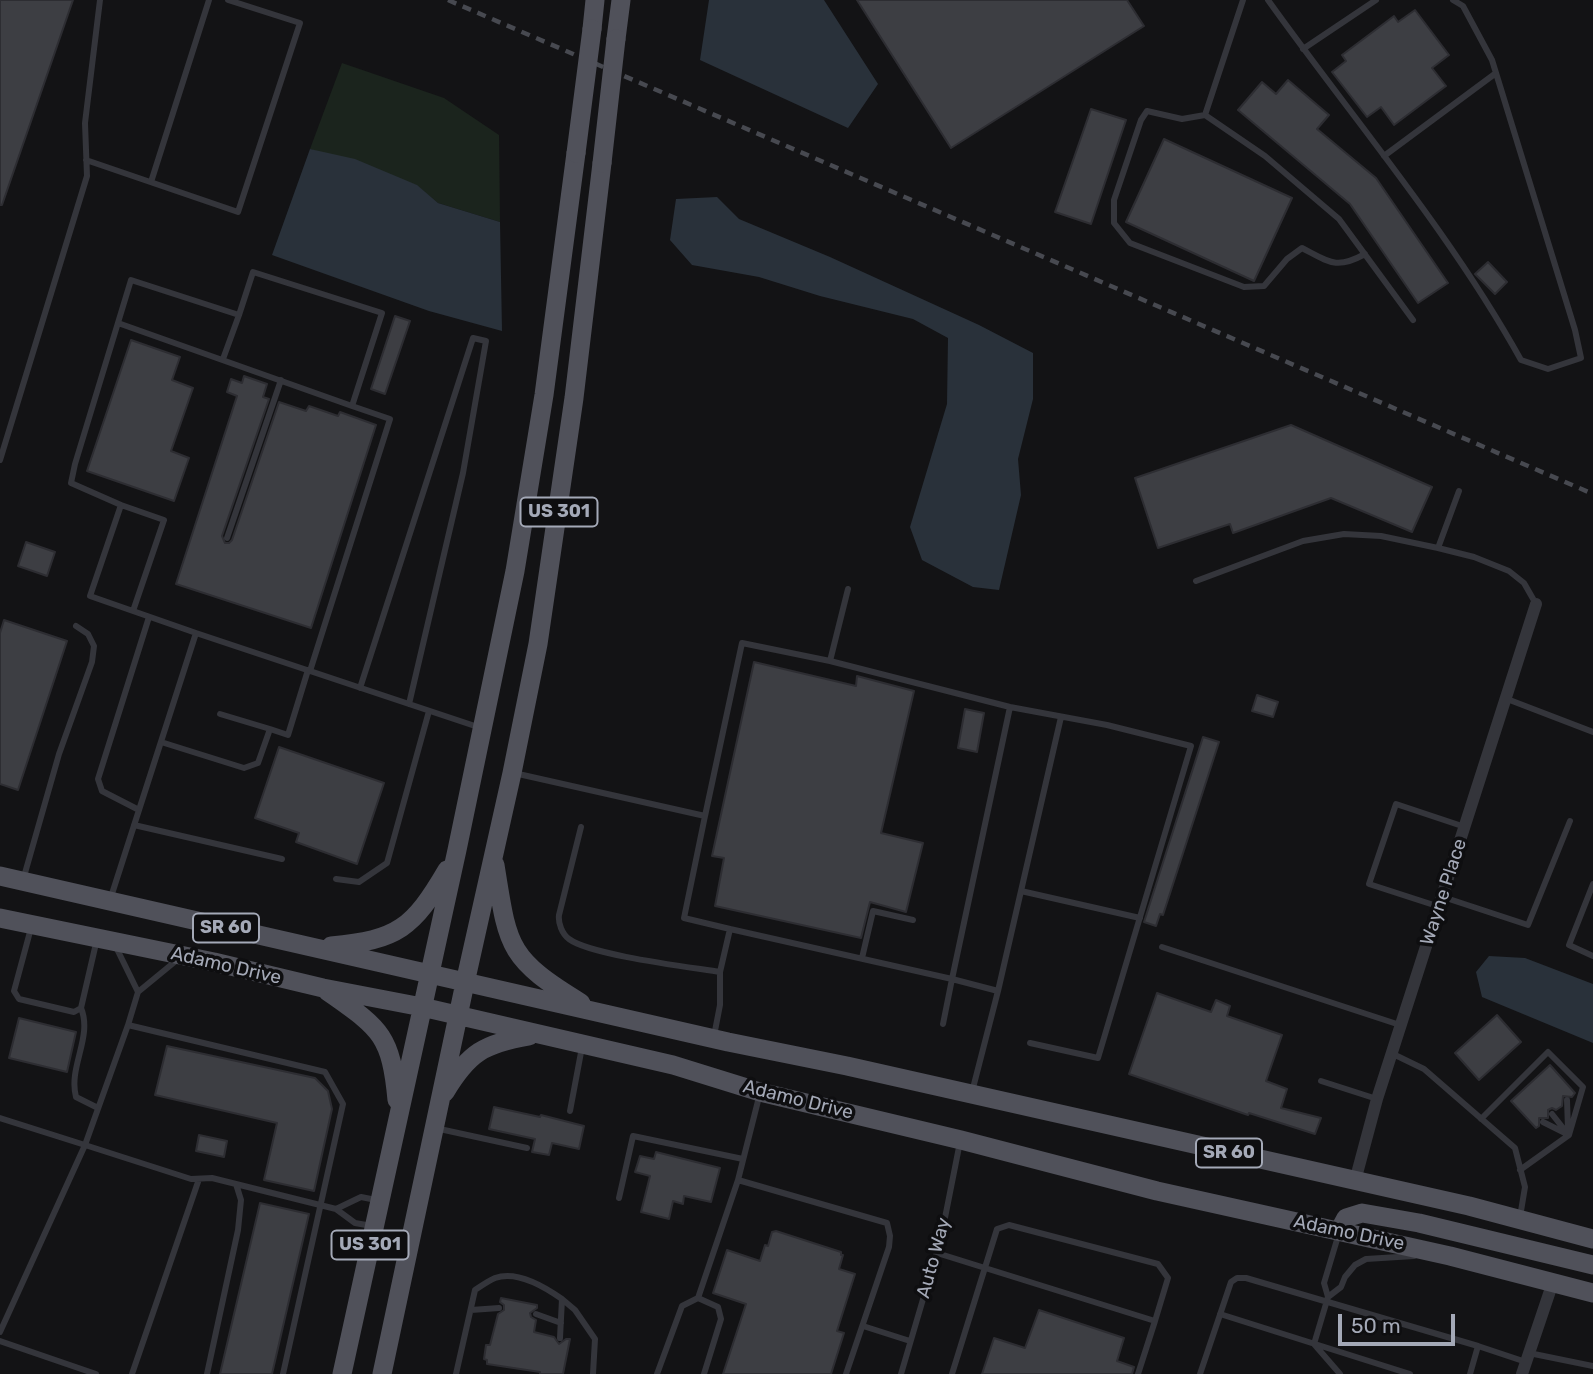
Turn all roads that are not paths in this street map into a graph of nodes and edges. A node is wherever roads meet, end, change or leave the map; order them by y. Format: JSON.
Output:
{"nodes":[{"id":1,"x":100,"y":0,"type":"edge"},
{"id":2,"x":209,"y":0,"type":"edge"},
{"id":3,"x":228,"y":0,"type":"edge"},
{"id":4,"x":595,"y":0,"type":"edge"},
{"id":5,"x":621,"y":0,"type":"edge"},
{"id":6,"x":1243,"y":0,"type":"edge"},
{"id":7,"x":1268,"y":0,"type":"edge"},
{"id":8,"x":1376,"y":0,"type":"edge"},
{"id":9,"x":1453,"y":0,"type":"edge"},
{"id":10,"x":1303,"y":49,"type":"junction"},
{"id":11,"x":1496,"y":74,"type":"junction"},
{"id":12,"x":1205,"y":115,"type":"junction"},
{"id":13,"x":1384,"y":156,"type":"junction"},
{"id":14,"x":86,"y":160,"type":"junction"},
{"id":15,"x":151,"y":182,"type":"junction"},
{"id":16,"x":1365,"y":254,"type":"junction"},
{"id":17,"x":239,"y":315,"type":"junction"},
{"id":18,"x":1413,"y":320,"type":"dead end"},
{"id":19,"x":118,"y":323,"type":"junction"},
{"id":20,"x":223,"y":359,"type":"junction"},
{"id":21,"x":281,"y":380,"type":"junction"},
{"id":22,"x":352,"y":406,"type":"junction"},
{"id":23,"x":0,"y":460,"type":"edge"},
{"id":24,"x":1459,"y":491,"type":"dead end"},
{"id":25,"x":121,"y":505,"type":"junction"},
{"id":26,"x":227,"y":538,"type":"dead end"},
{"id":27,"x":1438,"y":548,"type":"junction"},
{"id":28,"x":1196,"y":582,"type":"dead end"},
{"id":29,"x":848,"y":589,"type":"dead end"},
{"id":30,"x":1536,"y":604,"type":"joint"},
{"id":31,"x":133,"y":611,"type":"junction"},
{"id":32,"x":149,"y":617,"type":"junction"},
{"id":33,"x":76,"y":625,"type":"dead end"},
{"id":34,"x":196,"y":633,"type":"junction"},
{"id":35,"x":830,"y":662,"type":"junction"},
{"id":36,"x":309,"y":671,"type":"junction"},
{"id":37,"x":359,"y":688,"type":"junction"},
{"id":38,"x":1506,"y":698,"type":"junction"},
{"id":39,"x":409,"y":704,"type":"junction"},
{"id":40,"x":1010,"y":708,"type":"junction"},
{"id":41,"x":429,"y":711,"type":"junction"},
{"id":42,"x":220,"y":714,"type":"dead end"},
{"id":43,"x":1061,"y":717,"type":"junction"},
{"id":44,"x":270,"y":729,"type":"junction"},
{"id":45,"x":483,"y":729,"type":"junction"},
{"id":46,"x":1593,"y":732,"type":"edge"},
{"id":47,"x":161,"y":742,"type":"junction"},
{"id":48,"x":512,"y":773,"type":"junction"},
{"id":49,"x":139,"y":810,"type":"junction"},
{"id":50,"x":705,"y":816,"type":"junction"},
{"id":51,"x":1570,"y":821,"type":"dead end"},
{"id":52,"x":134,"y":825,"type":"junction"},
{"id":53,"x":581,"y":827,"type":"dead end"},
{"id":54,"x":1465,"y":827,"type":"junction"},
{"id":55,"x":457,"y":850,"type":"junction"},
{"id":56,"x":494,"y":856,"type":"junction"},
{"id":57,"x":282,"y":859,"type":"dead end"},
{"id":58,"x":0,"y":876,"type":"edge"},
{"id":59,"x":336,"y":879,"type":"dead end"},
{"id":60,"x":22,"y":881,"type":"junction"},
{"id":61,"x":1593,"y":884,"type":"edge"},
{"id":62,"x":1021,"y":891,"type":"junction"},
{"id":63,"x":109,"y":901,"type":"junction"},
{"id":64,"x":1441,"y":902,"type":"junction"},
{"id":65,"x":0,"y":918,"type":"edge"},
{"id":66,"x":1140,"y":918,"type":"junction"},
{"id":67,"x":913,"y":920,"type":"dead end"},
{"id":68,"x":31,"y":926,"type":"junction"},
{"id":69,"x":730,"y":929,"type":"junction"},
{"id":70,"x":105,"y":940,"type":"junction"},
{"id":71,"x":1163,"y":947,"type":"dead end"},
{"id":72,"x":312,"y":948,"type":"junction"},
{"id":73,"x":185,"y":955,"type":"junction"},
{"id":74,"x":1593,"y":956,"type":"edge"},
{"id":75,"x":862,"y":958,"type":"junction"},
{"id":76,"x":720,"y":972,"type":"junction"},
{"id":77,"x":429,"y":974,"type":"junction"},
{"id":78,"x":952,"y":979,"type":"junction"},
{"id":79,"x":465,"y":982,"type":"junction"},
{"id":80,"x":323,"y":988,"type":"junction"},
{"id":81,"x":998,"y":991,"type":"junction"},
{"id":82,"x":138,"y":992,"type":"junction"},
{"id":83,"x":81,"y":1007,"type":"junction"},
{"id":84,"x":422,"y":1007,"type":"junction"},
{"id":85,"x":596,"y":1012,"type":"junction"},
{"id":86,"x":458,"y":1016,"type":"junction"},
{"id":87,"x":943,"y":1024,"type":"dead end"},
{"id":88,"x":128,"y":1025,"type":"junction"},
{"id":89,"x":1402,"y":1025,"type":"junction"},
{"id":90,"x":534,"y":1035,"type":"junction"},
{"id":91,"x":713,"y":1039,"type":"junction"},
{"id":92,"x":1030,"y":1043,"type":"dead end"},
{"id":93,"x":582,"y":1045,"type":"junction"},
{"id":94,"x":1392,"y":1054,"type":"junction"},
{"id":95,"x":1536,"y":1065,"type":"junction"},
{"id":96,"x":1543,"y":1072,"type":"dead end"},
{"id":97,"x":1521,"y":1079,"type":"junction"},
{"id":98,"x":1321,"y":1081,"type":"dead end"},
{"id":99,"x":1527,"y":1086,"type":"dead end"},
{"id":100,"x":1512,"y":1088,"type":"junction"},
{"id":101,"x":760,"y":1091,"type":"junction"},
{"id":102,"x":972,"y":1094,"type":"junction"},
{"id":103,"x":1518,"y":1094,"type":"dead end"},
{"id":104,"x":1377,"y":1099,"type":"junction"},
{"id":105,"x":1567,"y":1100,"type":"dead end"},
{"id":106,"x":439,"y":1102,"type":"junction"},
{"id":107,"x":98,"y":1108,"type":"junction"},
{"id":108,"x":570,"y":1111,"type":"dead end"},
{"id":109,"x":1552,"y":1114,"type":"dead end"},
{"id":110,"x":399,"y":1116,"type":"junction"},
{"id":111,"x":0,"y":1118,"type":"edge"},
{"id":112,"x":1481,"y":1119,"type":"junction"},
{"id":113,"x":1542,"y":1122,"type":"dead end"},
{"id":114,"x":434,"y":1128,"type":"junction"},
{"id":115,"x":1569,"y":1135,"type":"junction"},
{"id":116,"x":961,"y":1140,"type":"junction"},
{"id":117,"x":85,"y":1145,"type":"junction"},
{"id":118,"x":527,"y":1149,"type":"dead end"},
{"id":119,"x":743,"y":1159,"type":"junction"},
{"id":120,"x":1520,"y":1170,"type":"junction"},
{"id":121,"x":199,"y":1178,"type":"junction"},
{"id":122,"x":738,"y":1180,"type":"junction"},
{"id":123,"x":1355,"y":1181,"type":"junction"},
{"id":124,"x":236,"y":1184,"type":"junction"},
{"id":125,"x":619,"y":1198,"type":"dead end"},
{"id":126,"x":380,"y":1201,"type":"junction"},
{"id":127,"x":319,"y":1205,"type":"junction"},
{"id":128,"x":336,"y":1209,"type":"junction"},
{"id":129,"x":1520,"y":1219,"type":"junction"},
{"id":130,"x":374,"y":1226,"type":"junction"},
{"id":131,"x":1339,"y":1231,"type":"junction"},
{"id":132,"x":1593,"y":1240,"type":"edge"},
{"id":133,"x":937,"y":1253,"type":"junction"},
{"id":134,"x":1450,"y":1256,"type":"junction"},
{"id":135,"x":1593,"y":1265,"type":"edge"},
{"id":136,"x":985,"y":1268,"type":"junction"},
{"id":137,"x":1553,"y":1282,"type":"junction"},
{"id":138,"x":1593,"y":1293,"type":"edge"},
{"id":139,"x":698,"y":1298,"type":"junction"},
{"id":140,"x":562,"y":1299,"type":"junction"},
{"id":141,"x":1327,"y":1300,"type":"junction"},
{"id":142,"x":499,"y":1308,"type":"dead end"},
{"id":143,"x":471,"y":1310,"type":"junction"},
{"id":144,"x":536,"y":1314,"type":"dead end"},
{"id":145,"x":1220,"y":1314,"type":"junction"},
{"id":146,"x":1155,"y":1321,"type":"junction"},
{"id":147,"x":561,"y":1323,"type":"junction"},
{"id":148,"x":863,"y":1326,"type":"junction"},
{"id":149,"x":0,"y":1332,"type":"edge"},
{"id":150,"x":560,"y":1338,"type":"dead end"},
{"id":151,"x":0,"y":1341,"type":"edge"},
{"id":152,"x":910,"y":1341,"type":"junction"},
{"id":153,"x":1314,"y":1344,"type":"junction"},
{"id":154,"x":1478,"y":1346,"type":"junction"},
{"id":155,"x":1526,"y":1363,"type":"edge"},
{"id":156,"x":1593,"y":1366,"type":"edge"},
{"id":157,"x":96,"y":1374,"type":"edge"},
{"id":158,"x":132,"y":1374,"type":"edge"},
{"id":159,"x":207,"y":1374,"type":"edge"},
{"id":160,"x":284,"y":1374,"type":"edge"},
{"id":161,"x":342,"y":1374,"type":"edge"},
{"id":162,"x":382,"y":1374,"type":"edge"},
{"id":163,"x":456,"y":1374,"type":"edge"},
{"id":164,"x":593,"y":1374,"type":"edge"},
{"id":165,"x":657,"y":1374,"type":"edge"},
{"id":166,"x":704,"y":1374,"type":"edge"},
{"id":167,"x":846,"y":1374,"type":"edge"},
{"id":168,"x":901,"y":1374,"type":"edge"},
{"id":169,"x":952,"y":1374,"type":"edge"},
{"id":170,"x":1138,"y":1374,"type":"edge"},
{"id":171,"x":1200,"y":1374,"type":"edge"},
{"id":172,"x":1340,"y":1374,"type":"edge"},
{"id":173,"x":1410,"y":1374,"type":"edge"},
{"id":174,"x":1469,"y":1374,"type":"edge"}],
"edges":[{"from":1,"to":14,"type":"lane"},
{"from":2,"to":15,"type":"lane"},
{"from":3,"to":15,"type":"lane"},
{"from":4,"to":45,"type":"main road","number":"US 301","bridge":true},
{"from":5,"to":48,"type":"main road","number":"US 301","bridge":true},
{"from":6,"to":12,"type":"lane"},
{"from":7,"to":10,"type":"lane"},
{"from":8,"to":10,"type":"lane"},
{"from":9,"to":11,"type":"lane"},
{"from":10,"to":13,"type":"lane"},
{"from":11,"to":13,"type":"lane"},
{"from":11,"to":13,"type":"lane"},
{"from":12,"to":16,"type":"lane"},
{"from":12,"to":16,"type":"lane"},
{"from":14,"to":15,"type":"lane"},
{"from":14,"to":23,"type":"lane"},
{"from":16,"to":18,"type":"lane"},
{"from":17,"to":19,"type":"lane"},
{"from":17,"to":20,"type":"lane"},
{"from":17,"to":22,"type":"lane"},
{"from":19,"to":20,"type":"lane"},
{"from":19,"to":25,"type":"lane"},
{"from":20,"to":21,"type":"lane"},
{"from":21,"to":22,"type":"lane"},
{"from":21,"to":26,"type":"lane"},
{"from":22,"to":36,"type":"lane"},
{"from":24,"to":27,"type":"lane"},
{"from":25,"to":31,"type":"lane"},
{"from":25,"to":31,"type":"lane"},
{"from":27,"to":28,"type":"lane"},
{"from":27,"to":30,"type":"lane"},
{"from":29,"to":35,"type":"lane"},
{"from":30,"to":38,"type":"street","name":"Wayne Place"},
{"from":31,"to":32,"type":"lane"},
{"from":32,"to":34,"type":"lane"},
{"from":32,"to":49,"type":"lane"},
{"from":33,"to":60,"type":"lane"},
{"from":34,"to":36,"type":"lane"},
{"from":34,"to":47,"type":"lane"},
{"from":35,"to":40,"type":"lane"},
{"from":35,"to":50,"type":"lane"},
{"from":36,"to":37,"type":"lane"},
{"from":36,"to":44,"type":"lane"},
{"from":37,"to":39,"type":"lane"},
{"from":37,"to":39,"type":"lane"},
{"from":38,"to":46,"type":"lane"},
{"from":38,"to":54,"type":"street","name":"Wayne Place"},
{"from":39,"to":41,"type":"lane"},
{"from":40,"to":43,"type":"lane"},
{"from":40,"to":78,"type":"lane"},
{"from":41,"to":45,"type":"lane"},
{"from":41,"to":59,"type":"lane"},
{"from":42,"to":44,"type":"lane"},
{"from":43,"to":62,"type":"lane"},
{"from":43,"to":66,"type":"lane"},
{"from":44,"to":47,"type":"lane"},
{"from":45,"to":55,"type":"main road","number":"US 301"},
{"from":47,"to":49,"type":"lane"},
{"from":48,"to":50,"type":"lane"},
{"from":48,"to":56,"type":"main road","number":"US 301"},
{"from":49,"to":52,"type":"lane"},
{"from":50,"to":69,"type":"lane"},
{"from":51,"to":64,"type":"lane"},
{"from":52,"to":57,"type":"lane"},
{"from":52,"to":63,"type":"lane"},
{"from":53,"to":76,"type":"lane"},
{"from":54,"to":64,"type":"street","name":"Wayne Place"},
{"from":54,"to":64,"type":"lane"},
{"from":55,"to":72,"type":"main road"},
{"from":55,"to":77,"type":"main road","number":"US 301"},
{"from":56,"to":79,"type":"main road","number":"US 301"},
{"from":56,"to":85,"type":"main road"},
{"from":58,"to":60,"type":"main road","name":"Adamo Drive","number":"SR 60"},
{"from":60,"to":63,"type":"main road","name":"Adamo Drive","number":"SR 60"},
{"from":61,"to":74,"type":"lane"},
{"from":62,"to":66,"type":"lane"},
{"from":62,"to":81,"type":"lane"},
{"from":63,"to":72,"type":"main road","name":"Adamo Drive","number":"SR 60"},
{"from":64,"to":89,"type":"street","name":"Wayne Place"},
{"from":65,"to":68,"type":"main road","name":"Adamo Drive","number":"SR 60"},
{"from":66,"to":92,"type":"lane"},
{"from":67,"to":75,"type":"lane"},
{"from":68,"to":70,"type":"main road","name":"Adamo Drive","number":"SR 60"},
{"from":68,"to":83,"type":"lane"},
{"from":69,"to":75,"type":"lane"},
{"from":69,"to":76,"type":"lane"},
{"from":70,"to":73,"type":"main road","name":"Adamo Drive","number":"SR 60"},
{"from":70,"to":82,"type":"lane"},
{"from":70,"to":83,"type":"lane"},
{"from":71,"to":89,"type":"lane"},
{"from":72,"to":77,"type":"main road","name":"Adamo Drive","number":"SR 60"},
{"from":73,"to":80,"type":"main road","name":"Adamo Drive","number":"SR 60"},
{"from":73,"to":82,"type":"lane"},
{"from":75,"to":78,"type":"lane"},
{"from":76,"to":91,"type":"lane"},
{"from":77,"to":79,"type":"main road","name":"Adamo Drive","number":"SR 60"},
{"from":77,"to":84,"type":"main road","number":"US 301"},
{"from":78,"to":81,"type":"lane"},
{"from":78,"to":87,"type":"lane"},
{"from":79,"to":85,"type":"main road","name":"Adamo Drive","number":"SR 60"},
{"from":79,"to":86,"type":"main road","number":"US 301"},
{"from":80,"to":84,"type":"main road","name":"Adamo Drive","number":"SR 60"},
{"from":80,"to":110,"type":"main road"},
{"from":81,"to":102,"type":"lane"},
{"from":82,"to":88,"type":"lane"},
{"from":83,"to":107,"type":"lane"},
{"from":84,"to":86,"type":"main road","name":"Adamo Drive"},
{"from":84,"to":110,"type":"main road","number":"US 301"},
{"from":85,"to":91,"type":"main road","name":"Adamo Drive","number":"SR 60"},
{"from":86,"to":90,"type":"main road","name":"Adamo Drive"},
{"from":86,"to":106,"type":"main road","number":"US 301"},
{"from":88,"to":107,"type":"lane"},
{"from":88,"to":127,"type":"lane"},
{"from":89,"to":94,"type":"street","name":"Wayne Place"},
{"from":90,"to":93,"type":"main road","name":"Adamo Drive"},
{"from":90,"to":106,"type":"main road"},
{"from":91,"to":102,"type":"main road","name":"Adamo Drive","number":"SR 60"},
{"from":93,"to":101,"type":"main road","name":"Adamo Drive"},
{"from":93,"to":108,"type":"lane"},
{"from":94,"to":104,"type":"street","name":"Wayne Place"},
{"from":94,"to":112,"type":"lane"},
{"from":95,"to":96,"type":"lane"},
{"from":95,"to":97,"type":"lane"},
{"from":95,"to":115,"type":"lane"},
{"from":97,"to":99,"type":"lane"},
{"from":97,"to":100,"type":"lane"},
{"from":98,"to":104,"type":"lane"},
{"from":100,"to":103,"type":"lane"},
{"from":100,"to":112,"type":"lane"},
{"from":101,"to":116,"type":"main road","name":"Adamo Drive"},
{"from":101,"to":119,"type":"lane"},
{"from":102,"to":123,"type":"main road","name":"Adamo Drive","number":"SR 60"},
{"from":104,"to":123,"type":"street","name":"Wayne Place"},
{"from":105,"to":115,"type":"lane"},
{"from":106,"to":114,"type":"main road","number":"US 301"},
{"from":107,"to":117,"type":"lane"},
{"from":109,"to":115,"type":"lane"},
{"from":110,"to":126,"type":"main road","number":"US 301"},
{"from":111,"to":117,"type":"lane"},
{"from":112,"to":120,"type":"lane"},
{"from":113,"to":115,"type":"lane"},
{"from":114,"to":118,"type":"lane"},
{"from":114,"to":162,"type":"main road","number":"US 301"},
{"from":115,"to":120,"type":"lane"},
{"from":116,"to":131,"type":"main road","name":"Adamo Drive"},
{"from":116,"to":133,"type":"lane","name":"Auto Way"},
{"from":117,"to":121,"type":"lane"},
{"from":117,"to":149,"type":"lane"},
{"from":119,"to":122,"type":"lane"},
{"from":119,"to":125,"type":"lane"},
{"from":120,"to":129,"type":"lane"},
{"from":121,"to":124,"type":"lane"},
{"from":121,"to":158,"type":"lane"},
{"from":122,"to":139,"type":"lane"},
{"from":122,"to":148,"type":"lane"},
{"from":123,"to":129,"type":"main road","name":"Adamo Drive","number":"SR 60"},
{"from":124,"to":127,"type":"lane"},
{"from":124,"to":159,"type":"lane"},
{"from":126,"to":128,"type":"lane"},
{"from":126,"to":130,"type":"main road","number":"US 301"},
{"from":127,"to":128,"type":"lane"},
{"from":127,"to":160,"type":"lane"},
{"from":128,"to":130,"type":"lane"},
{"from":129,"to":132,"type":"main road","name":"Adamo Drive","number":"SR 60"},
{"from":130,"to":161,"type":"main road","number":"US 301"},
{"from":131,"to":134,"type":"main road","name":"Adamo Drive"},
{"from":131,"to":135,"type":"main road"},
{"from":131,"to":141,"type":"lane"},
{"from":133,"to":136,"type":"lane"},
{"from":133,"to":152,"type":"lane","name":"Auto Way"},
{"from":134,"to":137,"type":"main road","name":"Adamo Drive"},
{"from":134,"to":141,"type":"lane"},
{"from":136,"to":146,"type":"lane"},
{"from":136,"to":146,"type":"lane"},
{"from":136,"to":169,"type":"lane"},
{"from":137,"to":138,"type":"main road","name":"Adamo Drive"},
{"from":137,"to":155,"type":"street"},
{"from":139,"to":165,"type":"lane"},
{"from":139,"to":166,"type":"lane"},
{"from":140,"to":143,"type":"lane"},
{"from":140,"to":147,"type":"lane"},
{"from":140,"to":164,"type":"lane"},
{"from":141,"to":145,"type":"lane"},
{"from":141,"to":153,"type":"lane"},
{"from":141,"to":154,"type":"lane"},
{"from":142,"to":143,"type":"lane"},
{"from":143,"to":163,"type":"lane"},
{"from":144,"to":147,"type":"lane"},
{"from":145,"to":153,"type":"lane"},
{"from":145,"to":171,"type":"lane"},
{"from":146,"to":170,"type":"lane"},
{"from":147,"to":150,"type":"lane"},
{"from":148,"to":152,"type":"lane"},
{"from":148,"to":167,"type":"lane"},
{"from":151,"to":157,"type":"lane"},
{"from":152,"to":168,"type":"lane","name":"Auto Way"},
{"from":153,"to":172,"type":"lane"},
{"from":153,"to":173,"type":"lane"},
{"from":154,"to":155,"type":"lane"},
{"from":154,"to":174,"type":"lane"},
{"from":155,"to":156,"type":"lane"}]}
